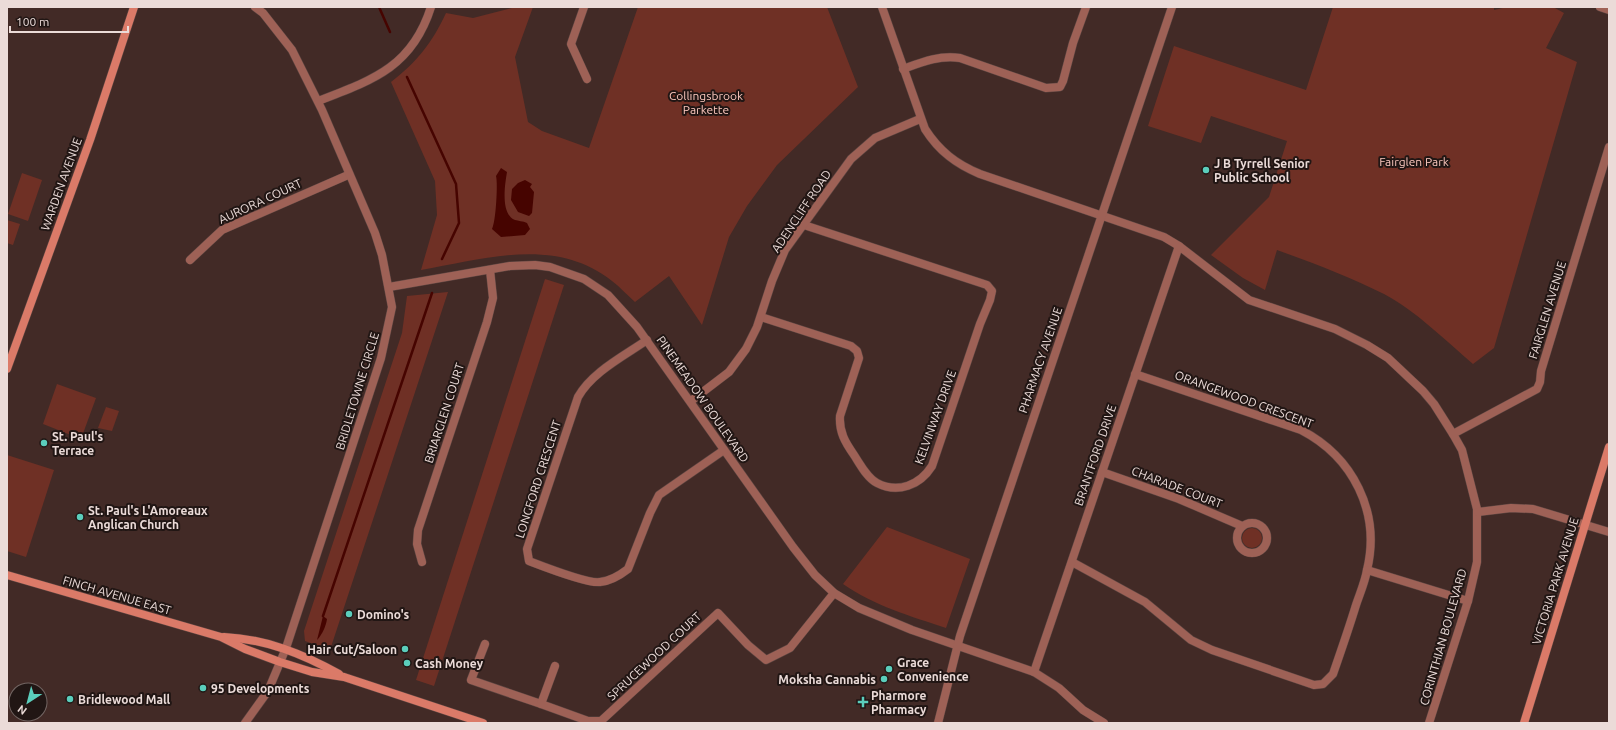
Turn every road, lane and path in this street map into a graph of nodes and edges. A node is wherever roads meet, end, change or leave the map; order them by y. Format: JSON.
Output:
{"nodes":[{"id":1,"x":134,"y":7,"type":"edge"},
{"id":2,"x":254,"y":7,"type":"edge"},
{"id":3,"x":431,"y":7,"type":"edge"},
{"id":4,"x":584,"y":7,"type":"edge"},
{"id":5,"x":882,"y":7,"type":"edge"},
{"id":6,"x":1086,"y":7,"type":"edge"},
{"id":7,"x":1172,"y":7,"type":"edge"},
{"id":8,"x":1600,"y":7,"type":"edge"},
{"id":9,"x":1609,"y":10,"type":"edge"},
{"id":10,"x":903,"y":69,"type":"junction"},
{"id":11,"x":586,"y":79,"type":"dead end"},
{"id":12,"x":318,"y":102,"type":"junction"},
{"id":13,"x":920,"y":118,"type":"junction"},
{"id":14,"x":1609,"y":146,"type":"edge"},
{"id":15,"x":348,"y":175,"type":"junction"},
{"id":16,"x":1102,"y":215,"type":"junction"},
{"id":17,"x":804,"y":225,"type":"junction"},
{"id":18,"x":1179,"y":246,"type":"junction"},
{"id":19,"x":190,"y":260,"type":"dead end"},
{"id":20,"x":490,"y":270,"type":"junction"},
{"id":21,"x":389,"y":287,"type":"junction"},
{"id":22,"x":761,"y":317,"type":"junction"},
{"id":23,"x":647,"y":340,"type":"junction"},
{"id":24,"x":7,"y":369,"type":"edge"},
{"id":25,"x":1135,"y":374,"type":"junction"},
{"id":26,"x":691,"y":401,"type":"junction"},
{"id":27,"x":1453,"y":434,"type":"junction"},
{"id":28,"x":1609,"y":446,"type":"edge"},
{"id":29,"x":724,"y":450,"type":"junction"},
{"id":30,"x":1102,"y":472,"type":"junction"},
{"id":31,"x":1478,"y":512,"type":"junction"},
{"id":32,"x":1585,"y":524,"type":"junction"},
{"id":33,"x":1242,"y":526,"type":"dead end"},
{"id":34,"x":1609,"y":532,"type":"edge"},
{"id":35,"x":422,"y":562,"type":"dead end"},
{"id":36,"x":1072,"y":562,"type":"junction"},
{"id":37,"x":1368,"y":570,"type":"junction"},
{"id":38,"x":7,"y":575,"type":"edge"},
{"id":39,"x":834,"y":593,"type":"junction"},
{"id":40,"x":1468,"y":601,"type":"junction"},
{"id":41,"x":221,"y":637,"type":"junction"},
{"id":42,"x":485,"y":644,"type":"dead end"},
{"id":43,"x":957,"y":646,"type":"junction"},
{"id":44,"x":286,"y":648,"type":"junction"},
{"id":45,"x":280,"y":662,"type":"junction"},
{"id":46,"x":555,"y":666,"type":"dead end"},
{"id":47,"x":1034,"y":672,"type":"junction"},
{"id":48,"x":344,"y":677,"type":"junction"},
{"id":49,"x":541,"y":704,"type":"junction"},
{"id":50,"x":245,"y":723,"type":"edge"},
{"id":51,"x":483,"y":723,"type":"edge"},
{"id":52,"x":938,"y":723,"type":"edge"},
{"id":53,"x":1104,"y":723,"type":"edge"},
{"id":54,"x":1429,"y":723,"type":"edge"},
{"id":55,"x":1524,"y":723,"type":"edge"}],
"edges":[{"from":1,"to":24,"type":"main road","name":"WARDEN AVENUE"},
{"from":2,"to":12,"type":"street","name":"BRIDLETOWNE CIRCLE"},
{"from":3,"to":12,"type":"street"},
{"from":4,"to":11,"type":"street"},
{"from":5,"to":10,"type":"street","name":"CORINTHIAN BOULEVARD"},
{"from":6,"to":10,"type":"street"},
{"from":7,"to":16,"type":"street","name":"PHARMACY AVENUE"},
{"from":8,"to":9,"type":"street"},
{"from":10,"to":13,"type":"street","name":"CORINTHIAN BOULEVARD"},
{"from":12,"to":15,"type":"street","name":"BRIDLETOWNE CIRCLE"},
{"from":13,"to":16,"type":"street","name":"CORINTHIAN BOULEVARD"},
{"from":13,"to":17,"type":"street","name":"ADENCLIFF ROAD"},
{"from":14,"to":27,"type":"street","name":"FAIRGLEN AVENUE"},
{"from":15,"to":19,"type":"street","name":"AURORA COURT"},
{"from":15,"to":21,"type":"street","name":"BRIDLETOWNE CIRCLE"},
{"from":16,"to":18,"type":"street","name":"CORINTHIAN BOULEVARD"},
{"from":16,"to":43,"type":"street","name":"PHARMACY AVENUE"},
{"from":17,"to":22,"type":"street","name":"ADENCLIFF ROAD"},
{"from":17,"to":22,"type":"street","name":"KELVINWAY DRIVE"},
{"from":18,"to":25,"type":"street","name":"BRANTFORD DRIVE"},
{"from":18,"to":27,"type":"street","name":"CORINTHIAN BOULEVARD"},
{"from":20,"to":21,"type":"street","name":"PINEMEADOW BOULEVARD"},
{"from":20,"to":23,"type":"street","name":"PINEMEADOW BOULEVARD"},
{"from":20,"to":35,"type":"street","name":"BRIARGLEN COURT"},
{"from":21,"to":44,"type":"street","name":"BRIDLETOWNE CIRCLE"},
{"from":22,"to":26,"type":"street","name":"ADENCLIFF ROAD"},
{"from":23,"to":26,"type":"street","name":"PINEMEADOW BOULEVARD"},
{"from":23,"to":29,"type":"street","name":"LONGFORD CRESCENT"},
{"from":25,"to":30,"type":"street","name":"BRANTFORD DRIVE"},
{"from":25,"to":37,"type":"street","name":"ORANGEWOOD CRESCENT"},
{"from":26,"to":29,"type":"street","name":"PINEMEADOW BOULEVARD"},
{"from":27,"to":31,"type":"street","name":"CORINTHIAN BOULEVARD"},
{"from":28,"to":32,"type":"main road","name":"VICTORIA PARK AVENUE"},
{"from":29,"to":39,"type":"street","name":"PINEMEADOW BOULEVARD"},
{"from":30,"to":33,"type":"street","name":"CHARADE COURT"},
{"from":30,"to":36,"type":"street","name":"BRANTFORD DRIVE"},
{"from":31,"to":32,"type":"street"},
{"from":31,"to":40,"type":"street","name":"CORINTHIAN BOULEVARD"},
{"from":32,"to":34,"type":"street"},
{"from":32,"to":55,"type":"main road","name":"VICTORIA PARK AVENUE"},
{"from":36,"to":37,"type":"street","name":"ORANGEWOOD CRESCENT"},
{"from":36,"to":47,"type":"street","name":"BRANTFORD DRIVE"},
{"from":37,"to":40,"type":"street"},
{"from":38,"to":41,"type":"main road","name":"FINCH AVENUE EAST"},
{"from":39,"to":43,"type":"street","name":"PINEMEADOW BOULEVARD"},
{"from":39,"to":49,"type":"street","name":"SPRUCEWOOD COURT"},
{"from":40,"to":54,"type":"street","name":"CORINTHIAN BOULEVARD"},
{"from":41,"to":44,"type":"main road","name":"FINCH AVENUE EAST"},
{"from":41,"to":45,"type":"main road","name":"FINCH AVENUE EAST"},
{"from":42,"to":49,"type":"street","name":"SPRUCEWOOD COURT"},
{"from":43,"to":47,"type":"street"},
{"from":43,"to":52,"type":"street","name":"PHARMACY AVENUE"},
{"from":44,"to":45,"type":"street","name":"BRIDLETOWNE CIRCLE"},
{"from":44,"to":48,"type":"main road","name":"FINCH AVENUE EAST"},
{"from":45,"to":48,"type":"main road","name":"FINCH AVENUE EAST"},
{"from":45,"to":50,"type":"street","name":"BRIDLETOWNE CIRCLE"},
{"from":46,"to":49,"type":"street"},
{"from":47,"to":53,"type":"street"},
{"from":48,"to":51,"type":"main road","name":"FINCH AVENUE EAST"}]}
